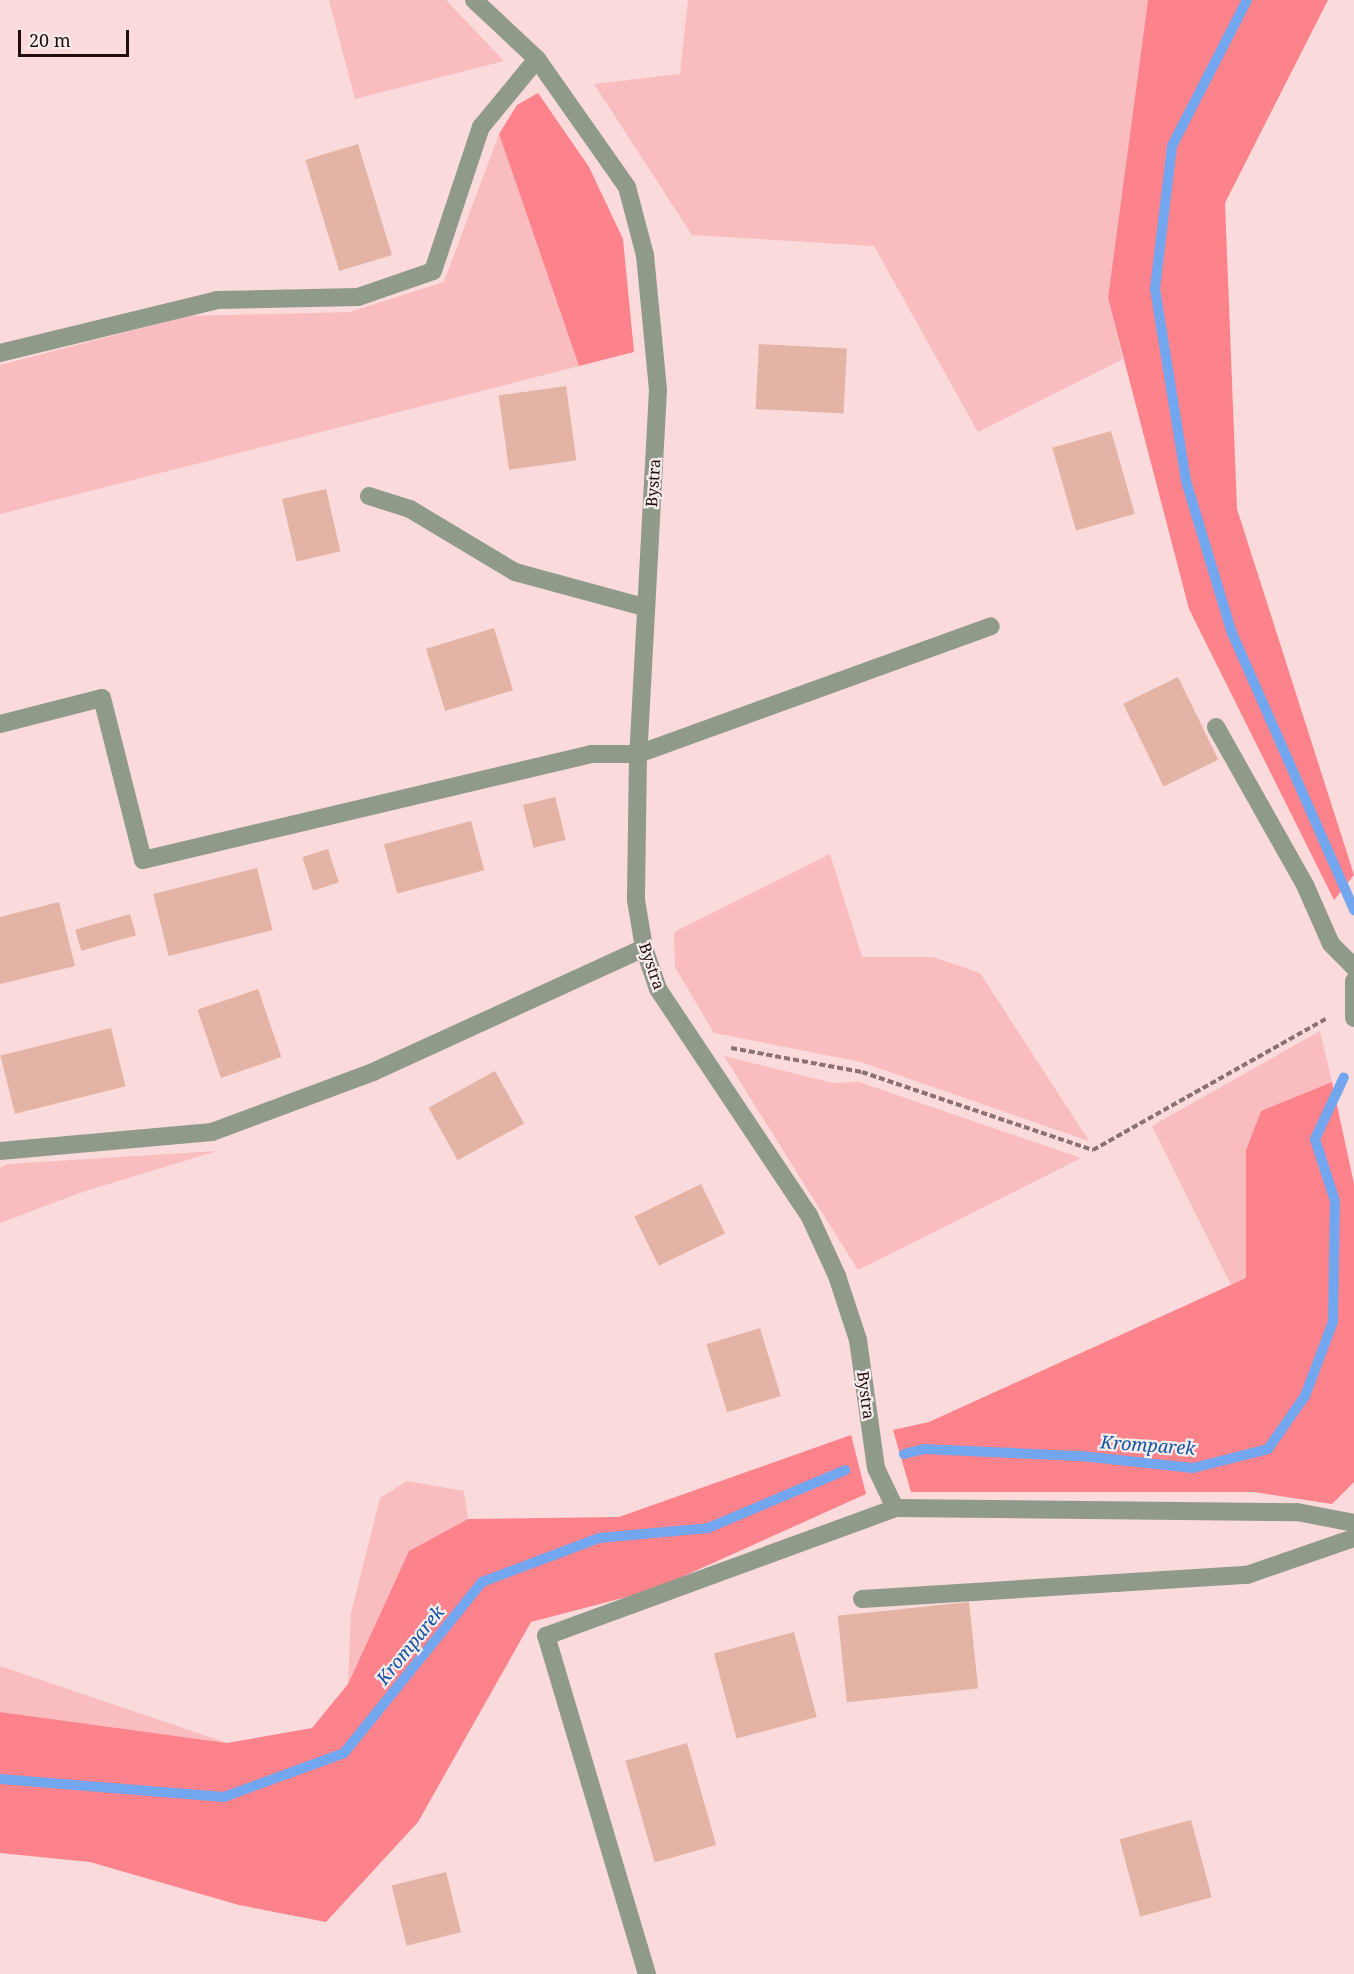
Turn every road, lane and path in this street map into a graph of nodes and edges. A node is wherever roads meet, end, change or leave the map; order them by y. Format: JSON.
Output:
{"nodes":[{"id":1,"x":474,"y":0,"type":"edge"},
{"id":2,"x":537,"y":59,"type":"junction"},
{"id":3,"x":0,"y":353,"type":"edge"},
{"id":4,"x":369,"y":496,"type":"dead end"},
{"id":5,"x":644,"y":607,"type":"junction"},
{"id":6,"x":991,"y":626,"type":"dead end"},
{"id":7,"x":0,"y":724,"type":"edge"},
{"id":8,"x":1216,"y":727,"type":"dead end"},
{"id":9,"x":638,"y":754,"type":"junction"},
{"id":10,"x":644,"y":948,"type":"junction"},
{"id":11,"x":1354,"y":968,"type":"edge"},
{"id":12,"x":1354,"y":981,"type":"edge"},
{"id":13,"x":1353,"y":1011,"type":"edge"},
{"id":14,"x":701,"y":1052,"type":"junction"},
{"id":15,"x":0,"y":1151,"type":"edge"},
{"id":16,"x":895,"y":1508,"type":"junction"},
{"id":17,"x":1354,"y":1523,"type":"edge"},
{"id":18,"x":1354,"y":1538,"type":"edge"},
{"id":19,"x":862,"y":1599,"type":"dead end"},
{"id":20,"x":647,"y":1974,"type":"edge"}],
"edges":[{"from":1,"to":2,"type":"street","name":"Bystra"},
{"from":2,"to":3,"type":"street"},
{"from":2,"to":5,"type":"street","name":"Bystra"},
{"from":4,"to":5,"type":"street"},
{"from":5,"to":9,"type":"street","name":"Bystra"},
{"from":6,"to":9,"type":"street"},
{"from":7,"to":9,"type":"street"},
{"from":8,"to":11,"type":"street"},
{"from":9,"to":10,"type":"street","name":"Bystra"},
{"from":10,"to":14,"type":"street","name":"Bystra"},
{"from":10,"to":15,"type":"street"},
{"from":12,"to":13,"type":"street"},
{"from":13,"to":14,"type":"path"},
{"from":14,"to":16,"type":"street","name":"Bystra"},
{"from":16,"to":17,"type":"street"},
{"from":16,"to":20,"type":"street"},
{"from":18,"to":19,"type":"street"}]}
